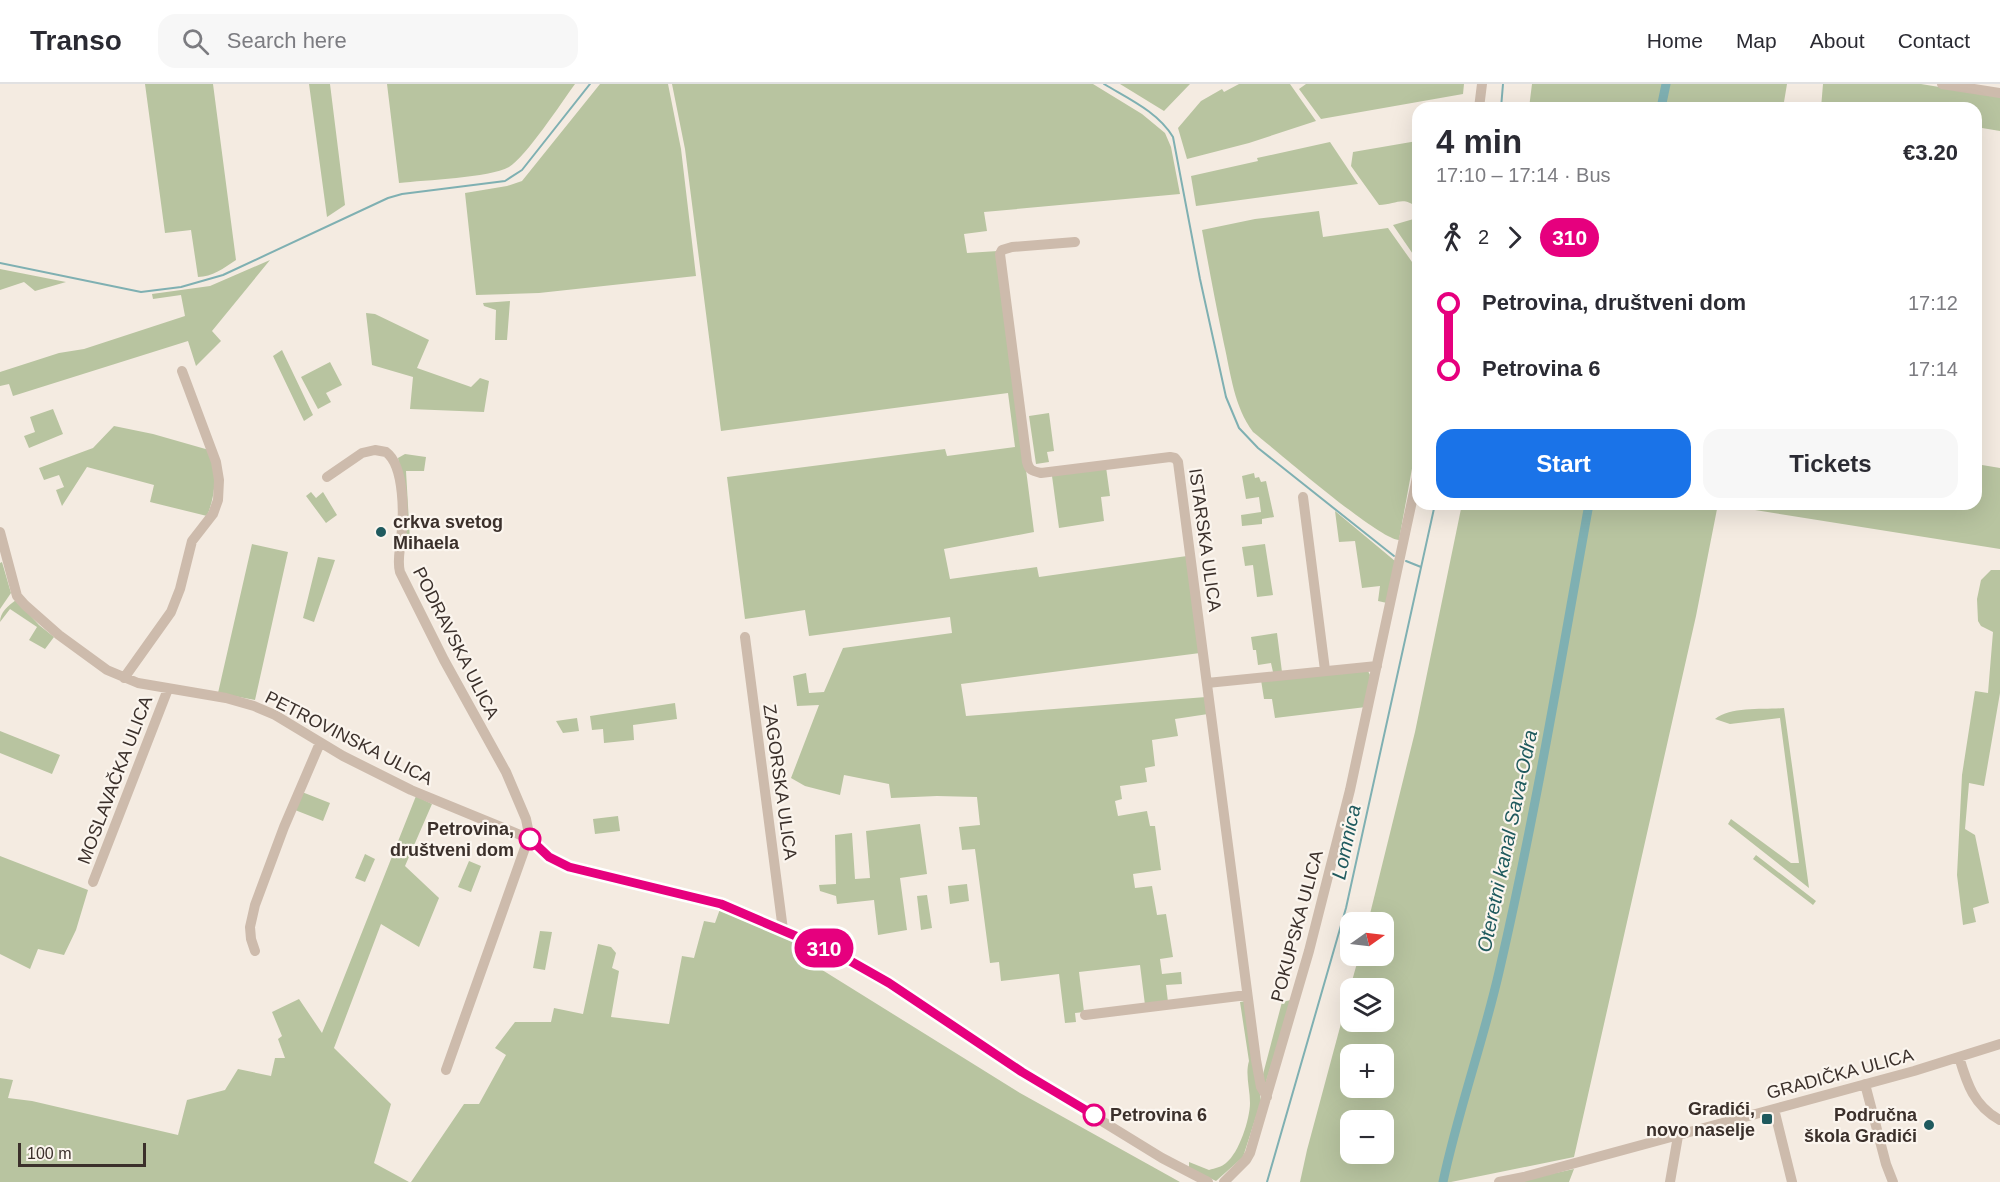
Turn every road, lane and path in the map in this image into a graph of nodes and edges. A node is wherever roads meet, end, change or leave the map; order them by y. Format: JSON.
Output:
{"nodes":[{"id":1,"x":1482,"y":84,"type":"edge"},
{"id":2,"x":1942,"y":84,"type":"edge"},
{"id":3,"x":2000,"y":93,"type":"edge"},
{"id":4,"x":1480,"y":102,"type":"edge"},
{"id":5,"x":1076,"y":242,"type":"dead end"},
{"id":6,"x":182,"y":371,"type":"dead end"},
{"id":7,"x":327,"y":477,"type":"dead end"},
{"id":8,"x":1303,"y":496,"type":"dead end"},
{"id":9,"x":1412,"y":502,"type":"edge"},
{"id":10,"x":0,"y":531,"type":"edge"},
{"id":11,"x":745,"y":637,"type":"dead end"},
{"id":12,"x":1377,"y":666,"type":"junction"},
{"id":13,"x":1325,"y":670,"type":"junction"},
{"id":14,"x":124,"y":678,"type":"junction"},
{"id":15,"x":1207,"y":683,"type":"junction"},
{"id":16,"x":168,"y":689,"type":"junction"},
{"id":17,"x":320,"y":743,"type":"junction"},
{"id":18,"x":530,"y":839,"type":"junction"},
{"id":19,"x":93,"y":882,"type":"dead end"},
{"id":20,"x":783,"y":930,"type":"junction"},
{"id":21,"x":255,"y":951,"type":"dead end"},
{"id":22,"x":1247,"y":995,"type":"junction"},
{"id":23,"x":1085,"y":1015,"type":"dead end"},
{"id":24,"x":2000,"y":1044,"type":"edge"},
{"id":25,"x":1959,"y":1057,"type":"junction"},
{"id":26,"x":446,"y":1070,"type":"dead end"},
{"id":27,"x":1865,"y":1084,"type":"junction"},
{"id":28,"x":1267,"y":1097,"type":"junction"},
{"id":29,"x":1774,"y":1109,"type":"junction"},
{"id":30,"x":2000,"y":1120,"type":"edge"},
{"id":31,"x":1678,"y":1136,"type":"junction"},
{"id":32,"x":1208,"y":1182,"type":"edge"},
{"id":33,"x":1224,"y":1182,"type":"edge"},
{"id":34,"x":1499,"y":1182,"type":"edge"},
{"id":35,"x":1670,"y":1182,"type":"edge"},
{"id":36,"x":1792,"y":1182,"type":"edge"},
{"id":37,"x":1893,"y":1182,"type":"edge"}],
"edges":[{"from":1,"to":4,"type":"street"},
{"from":2,"to":3,"type":"street"},
{"from":5,"to":15,"type":"street","name":"ISTARSKA ULICA"},
{"from":6,"to":14,"type":"street"},
{"from":7,"to":18,"type":"street","name":"PODRAVSKA ULICA"},
{"from":8,"to":13,"type":"street"},
{"from":9,"to":12,"type":"street","name":"POKUPSKA ULICA"},
{"from":10,"to":14,"type":"street","name":"PETROVINSKA ULICA"},
{"from":11,"to":20,"type":"street","name":"ZAGORSKA ULICA"},
{"from":12,"to":13,"type":"street"},
{"from":12,"to":28,"type":"street","name":"POKUPSKA ULICA"},
{"from":13,"to":15,"type":"street"},
{"from":14,"to":16,"type":"street","name":"PETROVINSKA ULICA"},
{"from":15,"to":22,"type":"street","name":"ISTARSKA ULICA"},
{"from":16,"to":17,"type":"street","name":"PETROVINSKA ULICA"},
{"from":16,"to":19,"type":"street","name":"MOSLAVAČKA ULICA"},
{"from":17,"to":18,"type":"street","name":"PETROVINSKA ULICA"},
{"from":17,"to":21,"type":"street"},
{"from":18,"to":20,"type":"street","name":"PETROVINSKA ULICA"},
{"from":18,"to":26,"type":"street"},
{"from":20,"to":32,"type":"street","name":"PETROVINSKA ULICA"},
{"from":22,"to":23,"type":"street"},
{"from":22,"to":28,"type":"street","name":"ISTARSKA ULICA"},
{"from":24,"to":25,"type":"street","name":"GRADIČKA ULICA"},
{"from":25,"to":27,"type":"street","name":"GRADIČKA ULICA"},
{"from":25,"to":30,"type":"street"},
{"from":27,"to":29,"type":"street","name":"GRADIČKA ULICA"},
{"from":27,"to":37,"type":"street"},
{"from":28,"to":33,"type":"street","name":"POKUPSKA ULICA"},
{"from":29,"to":31,"type":"street","name":"GRADIČKA ULICA"},
{"from":29,"to":36,"type":"street"},
{"from":31,"to":34,"type":"street","name":"GRADIČKA ULICA"},
{"from":31,"to":35,"type":"street"}]}
